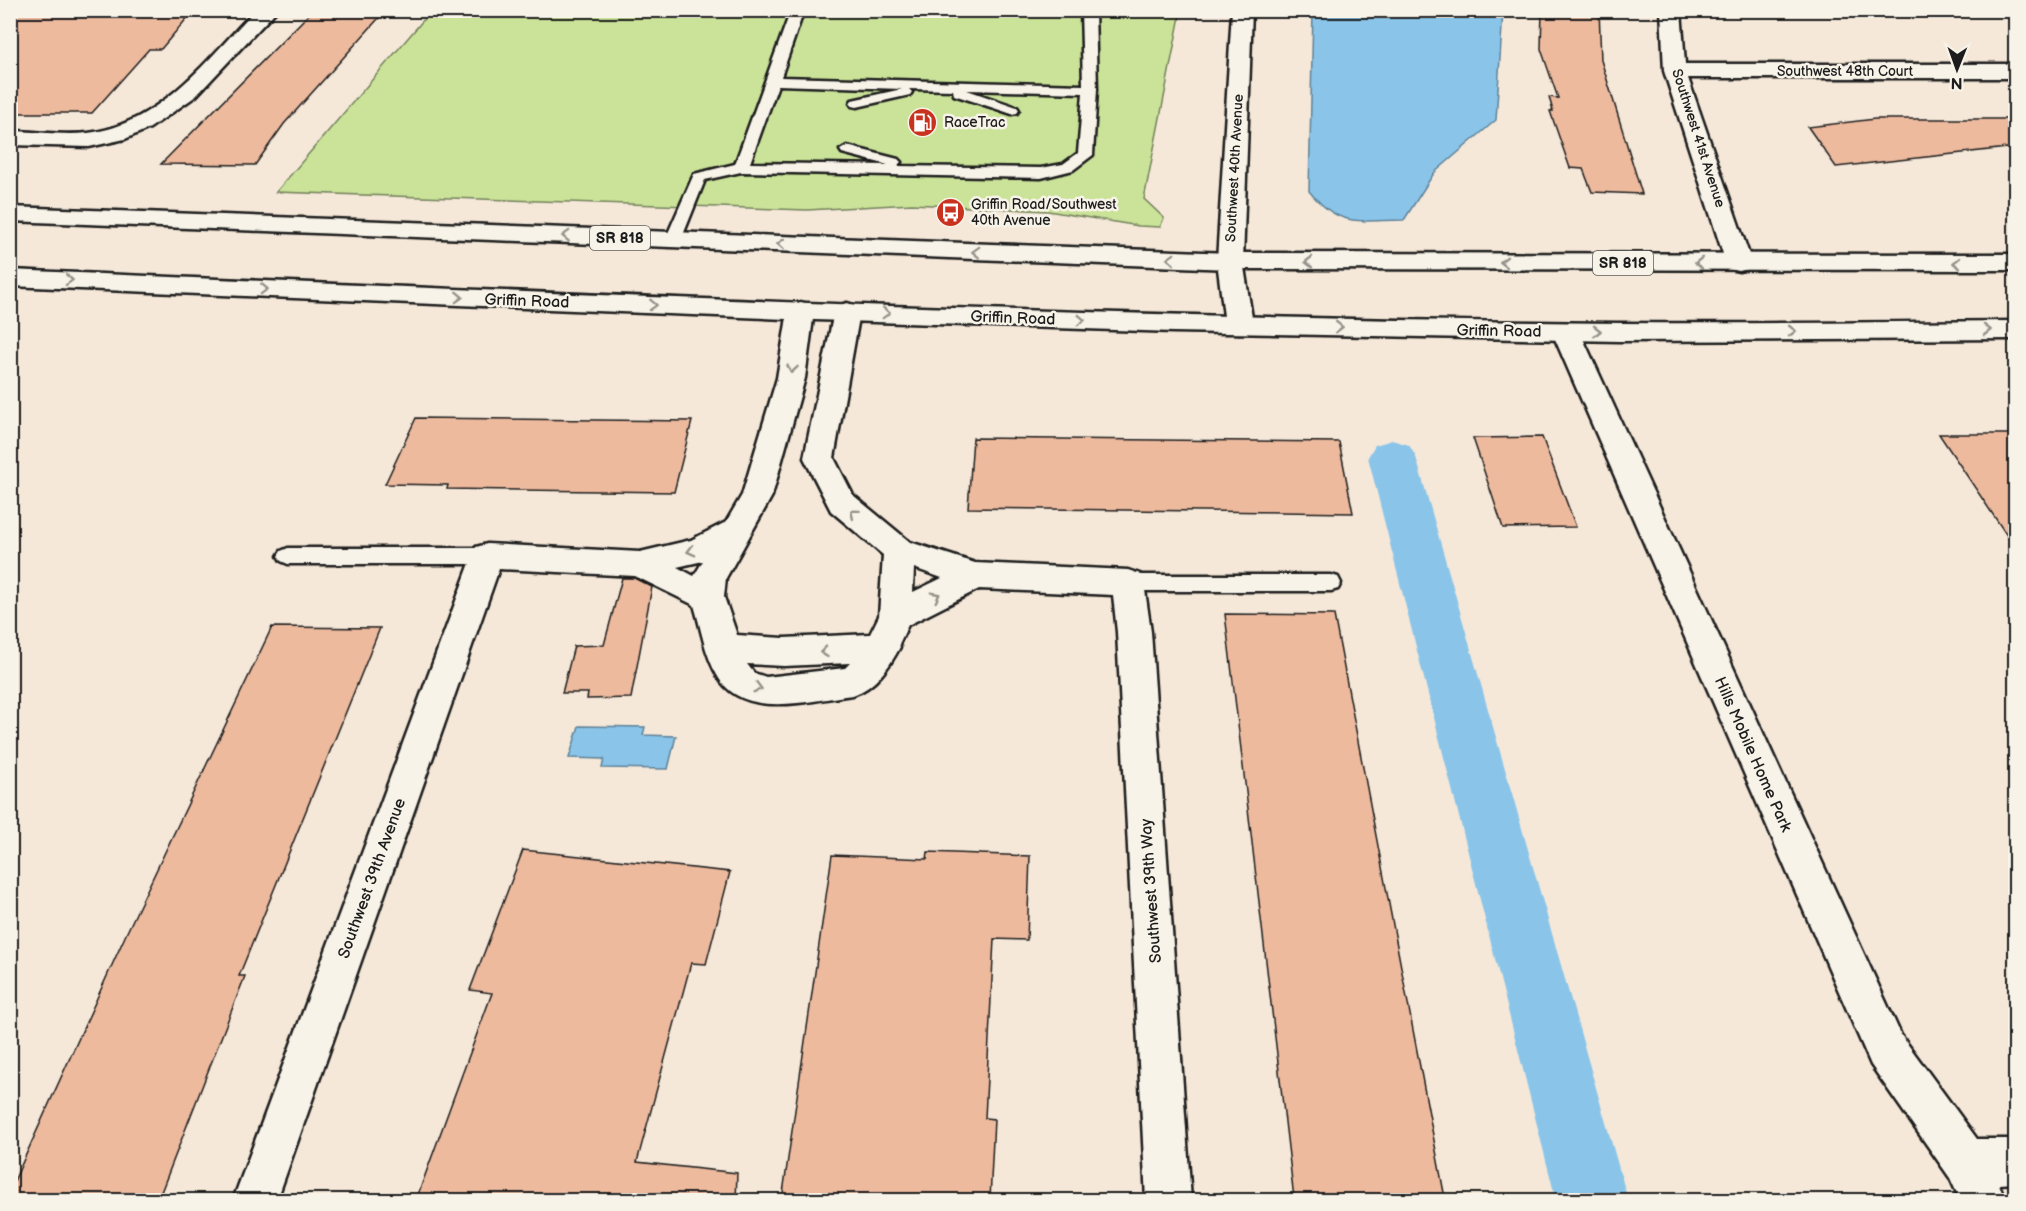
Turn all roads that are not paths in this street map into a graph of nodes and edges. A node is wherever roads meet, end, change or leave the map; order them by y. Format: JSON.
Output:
{"nodes":[{"id":1,"x":267,"y":10,"type":"edge"},
{"id":2,"x":798,"y":10,"type":"edge"},
{"id":3,"x":1088,"y":10,"type":"edge"},
{"id":4,"x":1242,"y":10,"type":"edge"},
{"id":5,"x":1671,"y":10,"type":"edge"},
{"id":6,"x":1676,"y":71,"type":"junction"},
{"id":7,"x":2016,"y":71,"type":"edge"},
{"id":8,"x":771,"y":81,"type":"junction"},
{"id":9,"x":937,"y":85,"type":"junction"},
{"id":10,"x":1090,"y":88,"type":"junction"},
{"id":11,"x":857,"y":103,"type":"dead end"},
{"id":12,"x":907,"y":106,"type":"dead end"},
{"id":13,"x":962,"y":108,"type":"dead end"},
{"id":14,"x":1012,"y":110,"type":"dead end"},
{"id":15,"x":10,"y":138,"type":"edge"},
{"id":16,"x":847,"y":150,"type":"dead end"},
{"id":17,"x":900,"y":152,"type":"dead end"},
{"id":18,"x":956,"y":155,"type":"dead end"},
{"id":19,"x":1009,"y":158,"type":"dead end"},
{"id":20,"x":741,"y":167,"type":"junction"},
{"id":21,"x":928,"y":171,"type":"junction"},
{"id":22,"x":10,"y":214,"type":"edge"},
{"id":23,"x":673,"y":240,"type":"junction"},
{"id":24,"x":1230,"y":261,"type":"junction"},
{"id":25,"x":2016,"y":262,"type":"edge"},
{"id":26,"x":1739,"y":263,"type":"junction"},
{"id":27,"x":10,"y":278,"type":"edge"},
{"id":28,"x":801,"y":311,"type":"junction"},
{"id":29,"x":847,"y":312,"type":"junction"},
{"id":30,"x":1239,"y":324,"type":"junction"},
{"id":31,"x":2016,"y":330,"type":"edge"},
{"id":32,"x":1566,"y":332,"type":"junction"},
{"id":33,"x":739,"y":529,"type":"junction"},
{"id":34,"x":899,"y":551,"type":"junction"},
{"id":35,"x":288,"y":555,"type":"dead end"},
{"id":36,"x":488,"y":556,"type":"junction"},
{"id":37,"x":640,"y":564,"type":"junction"},
{"id":38,"x":975,"y":576,"type":"junction"},
{"id":39,"x":1128,"y":583,"type":"junction"},
{"id":40,"x":1332,"y":583,"type":"dead end"},
{"id":41,"x":708,"y":597,"type":"junction"},
{"id":42,"x":896,"y":616,"type":"junction"},
{"id":43,"x":2016,"y":1161,"type":"edge"},
{"id":44,"x":1966,"y":1162,"type":"junction"},
{"id":45,"x":255,"y":1200,"type":"edge"},
{"id":46,"x":1169,"y":1200,"type":"edge"},
{"id":47,"x":1983,"y":1200,"type":"edge"}],
"edges":[{"from":1,"to":15,"type":"street"},
{"from":2,"to":8,"type":"lane"},
{"from":3,"to":10,"type":"lane"},
{"from":4,"to":24,"type":"street","name":"Southwest 40th Avenue"},
{"from":5,"to":6,"type":"street","name":"Southwest 41st Avenue"},
{"from":6,"to":7,"type":"street","name":"Southwest 48th Court"},
{"from":6,"to":26,"type":"street","name":"Southwest 41st Avenue"},
{"from":8,"to":9,"type":"lane"},
{"from":8,"to":20,"type":"lane"},
{"from":9,"to":10,"type":"lane"},
{"from":9,"to":11,"type":"lane"},
{"from":9,"to":12,"type":"lane"},
{"from":9,"to":13,"type":"lane"},
{"from":9,"to":14,"type":"lane"},
{"from":10,"to":21,"type":"lane"},
{"from":16,"to":21,"type":"lane"},
{"from":17,"to":21,"type":"lane"},
{"from":18,"to":21,"type":"lane"},
{"from":19,"to":21,"type":"lane"},
{"from":20,"to":21,"type":"lane"},
{"from":20,"to":23,"type":"lane"},
{"from":23,"to":22,"type":"street","number":"SR 818","one_way":true},
{"from":24,"to":23,"type":"street","number":"SR 818","one_way":true},
{"from":26,"to":24,"type":"street","number":"SR 818","one_way":true},
{"from":24,"to":30,"type":"street","name":"Southwest 40th Avenue"},
{"from":25,"to":26,"type":"street","number":"SR 818","one_way":true},
{"from":27,"to":28,"type":"street","name":"Griffin Road","one_way":true},
{"from":28,"to":29,"type":"street","name":"Griffin Road"},
{"from":28,"to":33,"type":"street","one_way":true},
{"from":29,"to":30,"type":"street","name":"Griffin Road","one_way":true},
{"from":34,"to":29,"type":"street","one_way":true},
{"from":30,"to":32,"type":"street","name":"Griffin Road","one_way":true},
{"from":32,"to":31,"type":"street","name":"Griffin Road","one_way":true},
{"from":32,"to":44,"type":"street","name":"Hills Mobile Home Park"},
{"from":33,"to":37,"type":"street","one_way":true},
{"from":33,"to":41,"type":"street"},
{"from":34,"to":38,"type":"street"},
{"from":34,"to":42,"type":"street"},
{"from":35,"to":36,"type":"lane"},
{"from":36,"to":37,"type":"street"},
{"from":36,"to":45,"type":"street","name":"Southwest 39th Avenue"},
{"from":37,"to":41,"type":"street"},
{"from":38,"to":39,"type":"street"},
{"from":42,"to":38,"type":"street","one_way":true},
{"from":39,"to":40,"type":"lane"},
{"from":39,"to":46,"type":"street","name":"Southwest 39th Way"},
{"from":41,"to":42,"type":"street"},
{"from":43,"to":44,"type":"street"},
{"from":44,"to":47,"type":"street","name":"Hills Mobile Home Park"}]}
